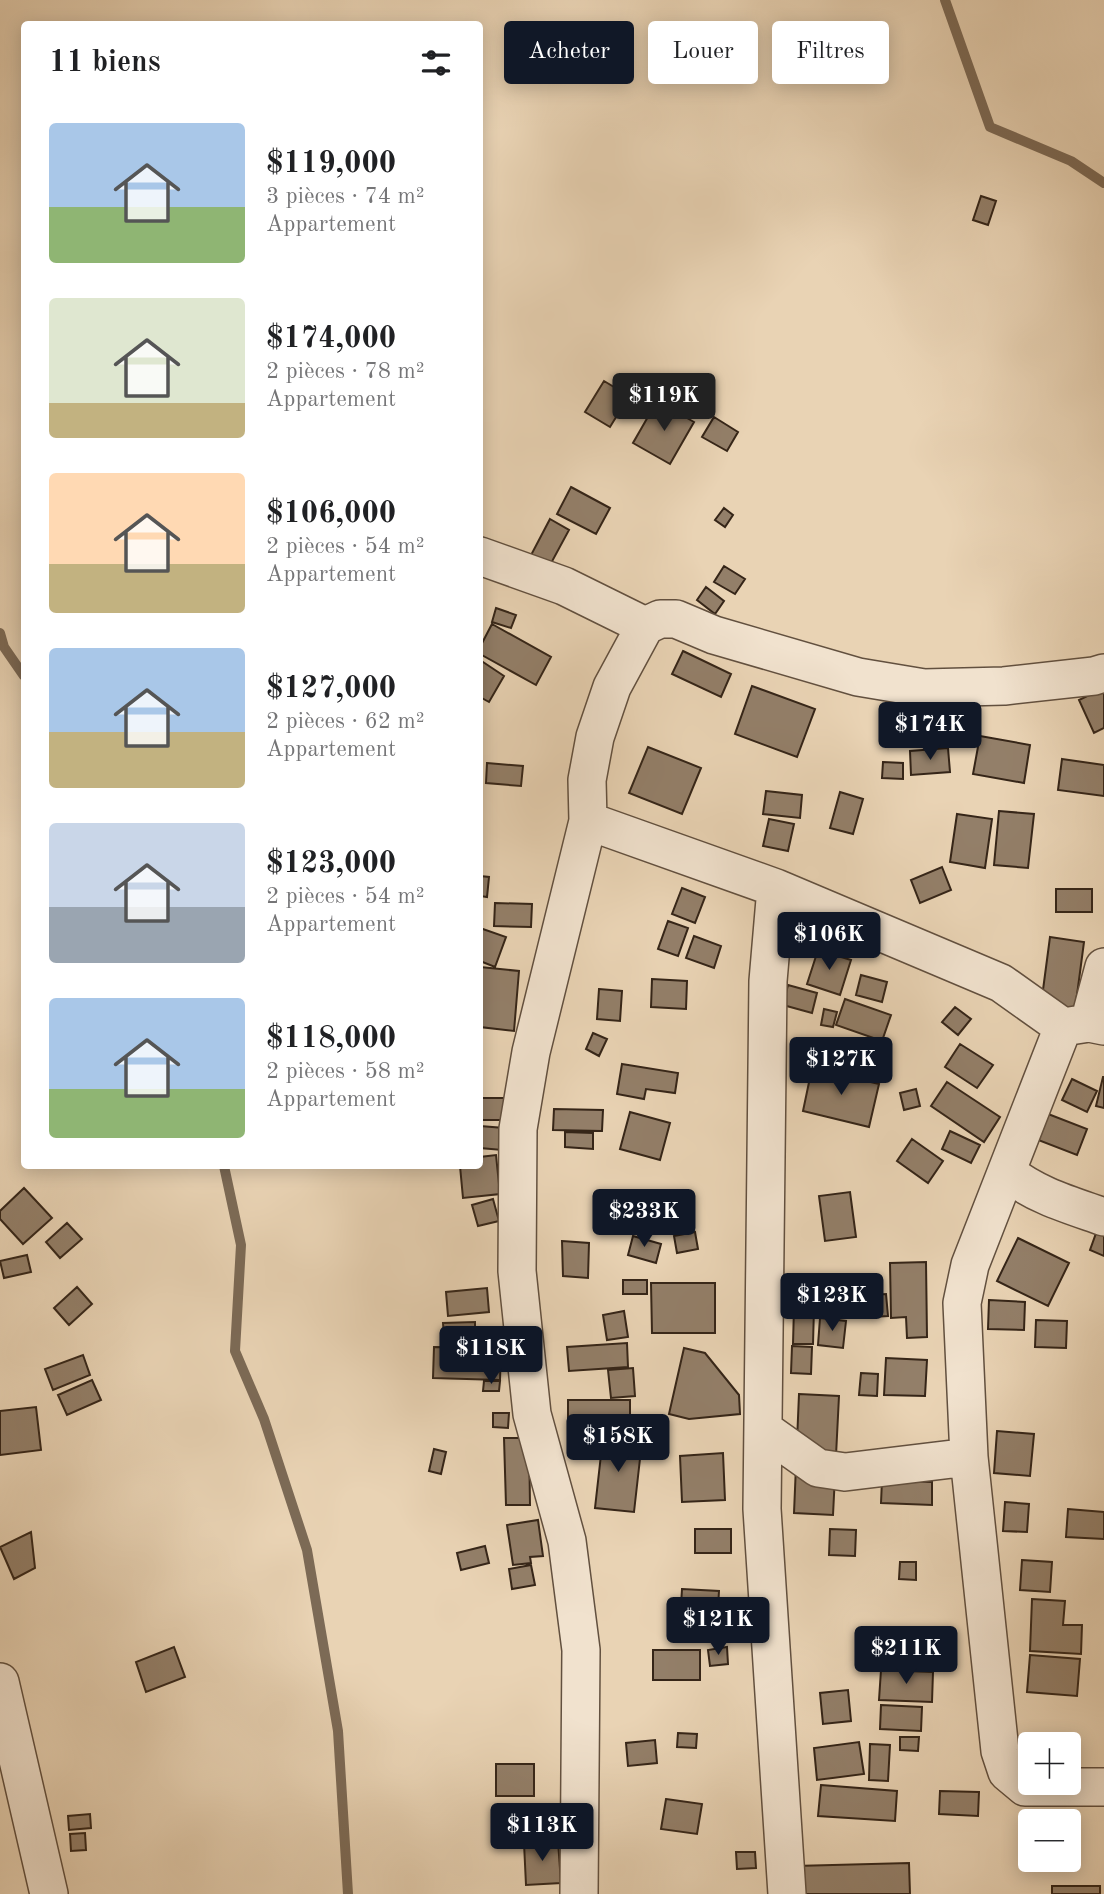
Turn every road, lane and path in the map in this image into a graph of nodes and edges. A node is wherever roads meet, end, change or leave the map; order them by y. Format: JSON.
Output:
{"nodes":[{"id":1,"x":483,"y":557,"type":"edge"},
{"id":2,"x":645,"y":626,"type":"junction"},
{"id":3,"x":1104,"y":673,"type":"edge"},
{"id":4,"x":588,"y":821,"type":"junction"},
{"id":5,"x":776,"y":888,"type":"junction"},
{"id":6,"x":1104,"y":967,"type":"edge"},
{"id":7,"x":1085,"y":1025,"type":"edge"},
{"id":8,"x":1008,"y":1173,"type":"junction"},
{"id":9,"x":1104,"y":1217,"type":"edge"},
{"id":10,"x":763,"y":1429,"type":"junction"},
{"id":11,"x":969,"y":1457,"type":"junction"},
{"id":12,"x":0,"y":1682,"type":"edge"},
{"id":13,"x":1104,"y":1787,"type":"edge"},
{"id":14,"x":49,"y":1894,"type":"edge"},
{"id":15,"x":579,"y":1894,"type":"edge"},
{"id":16,"x":787,"y":1894,"type":"edge"}],
"edges":[{"from":1,"to":2,"type":"street"},
{"from":2,"to":3,"type":"street"},
{"from":2,"to":4,"type":"street"},
{"from":4,"to":5,"type":"street"},
{"from":4,"to":15,"type":"street"},
{"from":5,"to":7,"type":"street"},
{"from":5,"to":10,"type":"street"},
{"from":6,"to":7,"type":"street"},
{"from":7,"to":8,"type":"street"},
{"from":8,"to":9,"type":"street"},
{"from":8,"to":11,"type":"street"},
{"from":10,"to":11,"type":"street"},
{"from":10,"to":16,"type":"street"},
{"from":11,"to":13,"type":"street"},
{"from":12,"to":14,"type":"street"}]}
